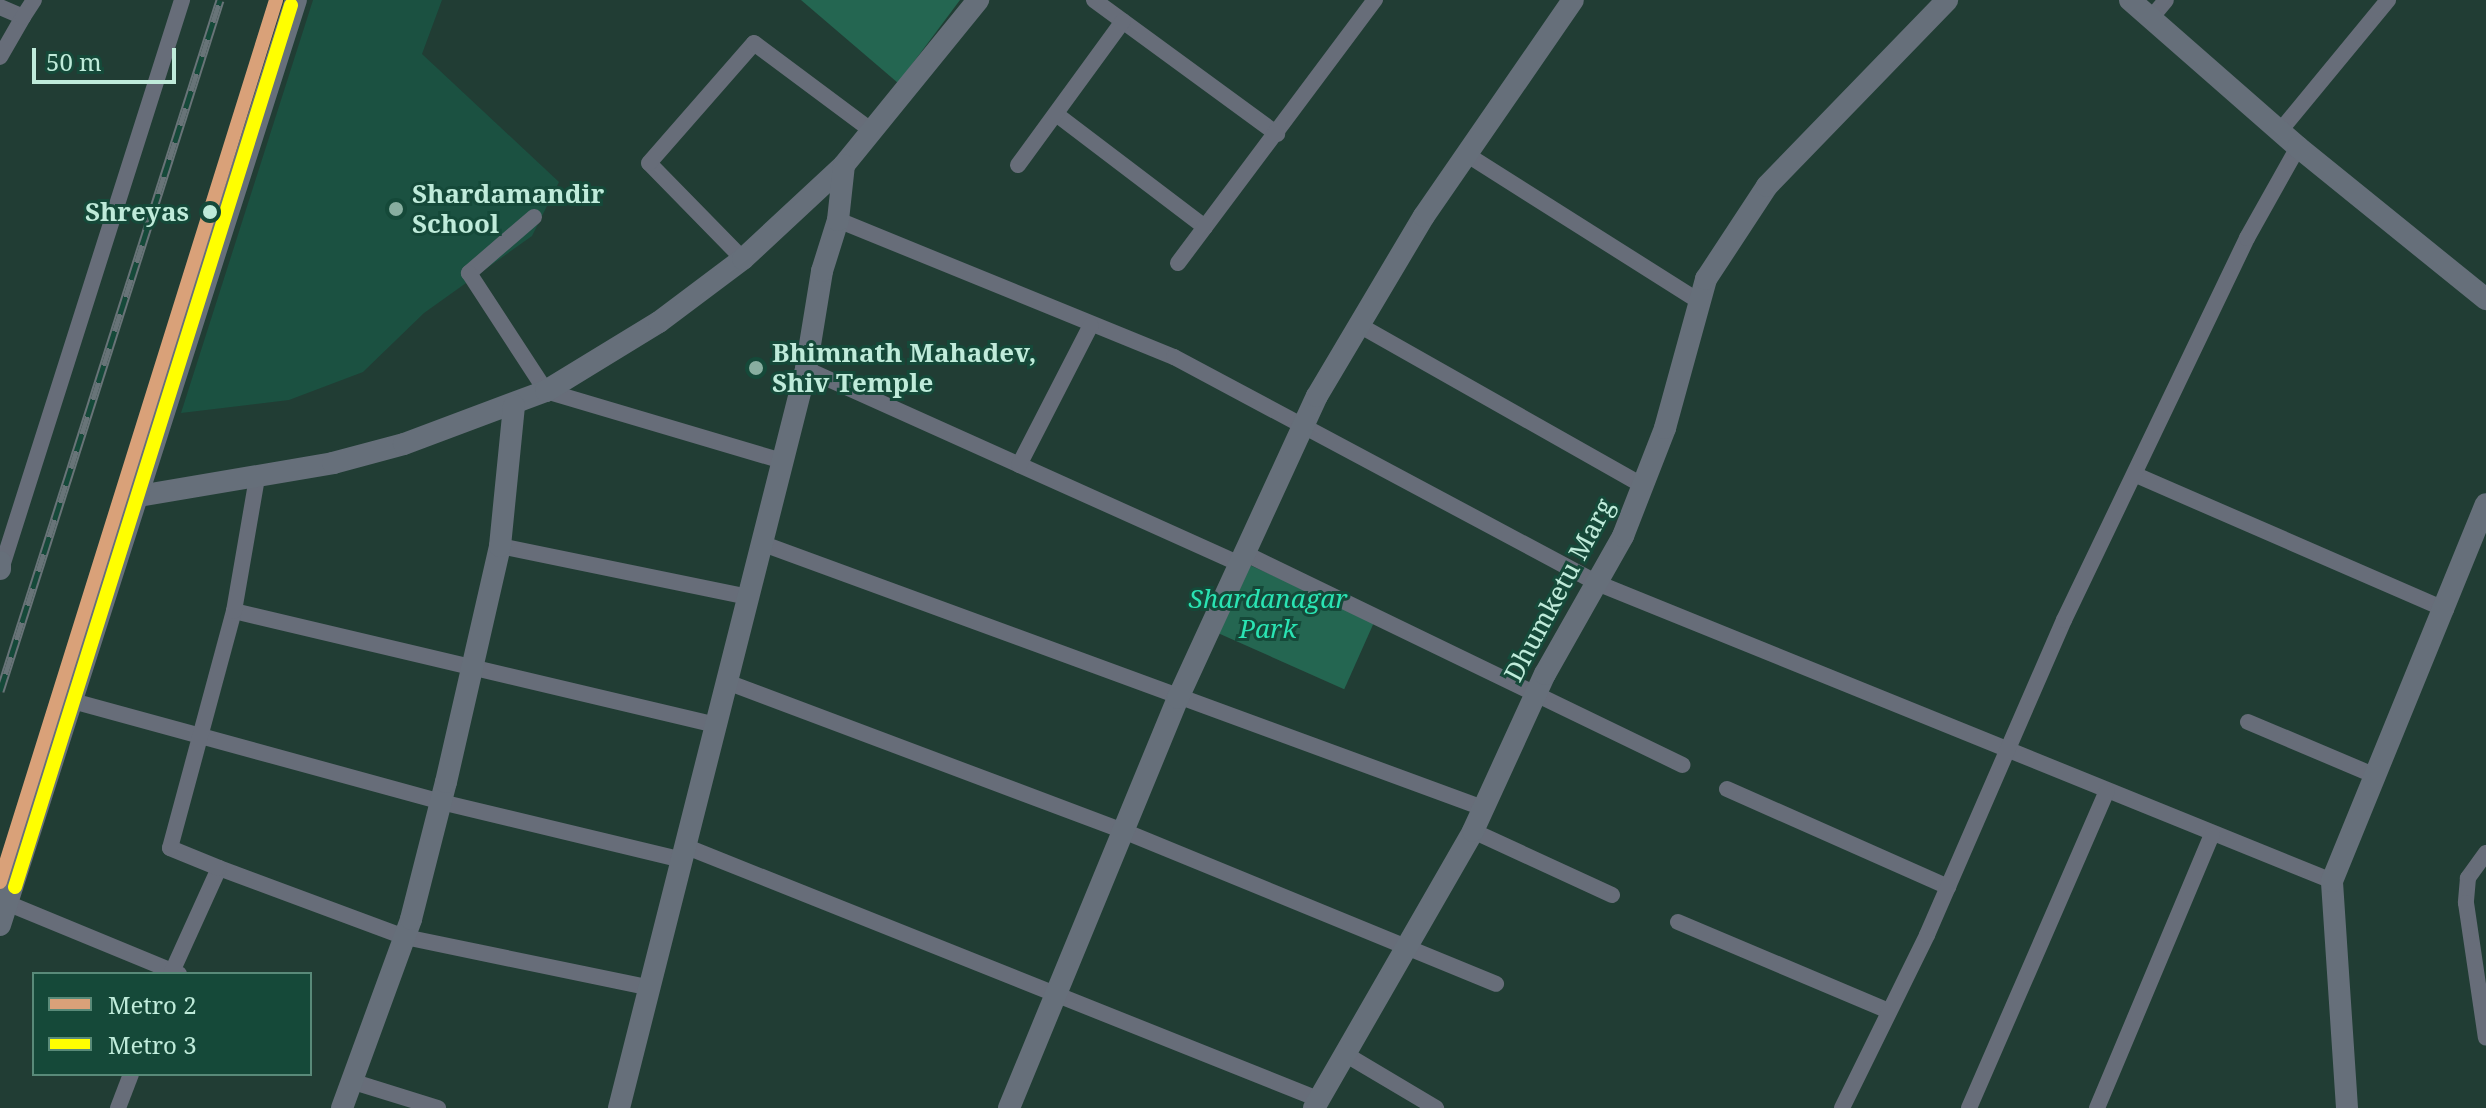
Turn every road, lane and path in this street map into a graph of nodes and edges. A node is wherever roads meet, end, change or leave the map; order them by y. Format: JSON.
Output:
{"nodes":[{"id":1,"x":34,"y":0,"type":"edge"},
{"id":2,"x":182,"y":0,"type":"edge"},
{"id":3,"x":296,"y":0,"type":"edge"},
{"id":4,"x":978,"y":0,"type":"edge"},
{"id":5,"x":1094,"y":0,"type":"edge"},
{"id":6,"x":1375,"y":0,"type":"edge"},
{"id":7,"x":1573,"y":0,"type":"edge"},
{"id":8,"x":1947,"y":0,"type":"edge"},
{"id":9,"x":2130,"y":0,"type":"edge"},
{"id":10,"x":2166,"y":0,"type":"edge"},
{"id":11,"x":2388,"y":0,"type":"edge"},
{"id":12,"x":0,"y":7,"type":"edge"},
{"id":13,"x":23,"y":17,"type":"junction"},
{"id":14,"x":2151,"y":18,"type":"junction"},
{"id":15,"x":1123,"y":21,"type":"junction"},
{"id":16,"x":0,"y":57,"type":"edge"},
{"id":17,"x":1056,"y":114,"type":"junction"},
{"id":18,"x":872,"y":131,"type":"junction"},
{"id":19,"x":2280,"y":131,"type":"junction"},
{"id":20,"x":1277,"y":134,"type":"junction"},
{"id":21,"x":2298,"y":147,"type":"junction"},
{"id":22,"x":1466,"y":154,"type":"junction"},
{"id":23,"x":844,"y":165,"type":"junction"},
{"id":24,"x":1018,"y":165,"type":"dead end"},
{"id":25,"x":534,"y":217,"type":"dead end"},
{"id":26,"x":838,"y":220,"type":"junction"},
{"id":27,"x":1205,"y":227,"type":"junction"},
{"id":28,"x":743,"y":259,"type":"junction"},
{"id":29,"x":1178,"y":263,"type":"dead end"},
{"id":30,"x":2486,"y":299,"type":"edge"},
{"id":31,"x":1700,"y":302,"type":"junction"},
{"id":32,"x":1091,"y":325,"type":"junction"},
{"id":33,"x":1359,"y":325,"type":"junction"},
{"id":34,"x":806,"y":369,"type":"junction"},
{"id":35,"x":546,"y":391,"type":"junction"},
{"id":36,"x":514,"y":406,"type":"junction"},
{"id":37,"x":1303,"y":426,"type":"junction"},
{"id":38,"x":783,"y":461,"type":"junction"},
{"id":39,"x":1019,"y":465,"type":"junction"},
{"id":40,"x":2136,"y":475,"type":"junction"},
{"id":41,"x":257,"y":478,"type":"junction"},
{"id":42,"x":1643,"y":486,"type":"junction"},
{"id":43,"x":133,"y":497,"type":"junction"},
{"id":44,"x":2486,"y":504,"type":"edge"},
{"id":45,"x":761,"y":543,"type":"junction"},
{"id":46,"x":500,"y":546,"type":"junction"},
{"id":47,"x":1242,"y":558,"type":"junction"},
{"id":48,"x":1,"y":565,"type":"edge"},
{"id":49,"x":1597,"y":583,"type":"junction"},
{"id":50,"x":748,"y":597,"type":"junction"},
{"id":51,"x":2446,"y":610,"type":"junction"},
{"id":52,"x":234,"y":611,"type":"junction"},
{"id":53,"x":470,"y":669,"type":"junction"},
{"id":54,"x":727,"y":682,"type":"junction"},
{"id":55,"x":1536,"y":692,"type":"junction"},
{"id":56,"x":1178,"y":698,"type":"junction"},
{"id":57,"x":69,"y":700,"type":"junction"},
{"id":58,"x":2248,"y":722,"type":"dead end"},
{"id":59,"x":717,"y":725,"type":"junction"},
{"id":60,"x":199,"y":733,"type":"junction"},
{"id":61,"x":2007,"y":751,"type":"junction"},
{"id":62,"x":1682,"y":765,"type":"dead end"},
{"id":63,"x":2376,"y":776,"type":"junction"},
{"id":64,"x":1727,"y":789,"type":"dead end"},
{"id":65,"x":2107,"y":791,"type":"junction"},
{"id":66,"x":441,"y":802,"type":"junction"},
{"id":67,"x":1483,"y":808,"type":"junction"},
{"id":68,"x":1473,"y":831,"type":"junction"},
{"id":69,"x":1126,"y":832,"type":"junction"},
{"id":70,"x":2212,"y":835,"type":"junction"},
{"id":71,"x":685,"y":853,"type":"junction"},
{"id":72,"x":2486,"y":853,"type":"edge"},
{"id":73,"x":219,"y":868,"type":"junction"},
{"id":74,"x":2332,"y":881,"type":"junction"},
{"id":75,"x":1948,"y":887,"type":"junction"},
{"id":76,"x":1612,"y":895,"type":"dead end"},
{"id":77,"x":7,"y":903,"type":"junction"},
{"id":78,"x":1678,"y":922,"type":"dead end"},
{"id":79,"x":0,"y":925,"type":"edge"},
{"id":80,"x":405,"y":937,"type":"junction"},
{"id":81,"x":1408,"y":945,"type":"junction"},
{"id":82,"x":172,"y":972,"type":"edge"},
{"id":83,"x":174,"y":972,"type":"edge"},
{"id":84,"x":1496,"y":984,"type":"dead end"},
{"id":85,"x":651,"y":988,"type":"junction"},
{"id":86,"x":1058,"y":994,"type":"junction"},
{"id":87,"x":1889,"y":1011,"type":"junction"},
{"id":88,"x":2486,"y":1038,"type":"edge"},
{"id":89,"x":1345,"y":1054,"type":"junction"},
{"id":90,"x":130,"y":1076,"type":"edge"},
{"id":91,"x":354,"y":1082,"type":"junction"},
{"id":92,"x":1316,"y":1104,"type":"edge"},
{"id":93,"x":118,"y":1108,"type":"edge"},
{"id":94,"x":342,"y":1108,"type":"edge"},
{"id":95,"x":438,"y":1108,"type":"edge"},
{"id":96,"x":619,"y":1108,"type":"edge"},
{"id":97,"x":1009,"y":1108,"type":"edge"},
{"id":98,"x":1436,"y":1108,"type":"edge"},
{"id":99,"x":1842,"y":1108,"type":"edge"},
{"id":100,"x":1969,"y":1108,"type":"edge"},
{"id":101,"x":2097,"y":1108,"type":"edge"},
{"id":102,"x":2347,"y":1108,"type":"edge"}],
"edges":[{"from":1,"to":13,"type":"street"},
{"from":2,"to":48,"type":"street"},
{"from":3,"to":43,"type":"street"},
{"from":4,"to":18,"type":"street"},
{"from":5,"to":15,"type":"street"},
{"from":6,"to":20,"type":"street"},
{"from":7,"to":22,"type":"street"},
{"from":8,"to":31,"type":"street","name":"Dhumketu Marg"},
{"from":9,"to":14,"type":"street"},
{"from":10,"to":14,"type":"street"},
{"from":11,"to":19,"type":"street"},
{"from":12,"to":13,"type":"street"},
{"from":13,"to":16,"type":"street"},
{"from":14,"to":19,"type":"street"},
{"from":15,"to":17,"type":"street"},
{"from":15,"to":20,"type":"street"},
{"from":17,"to":24,"type":"street"},
{"from":17,"to":27,"type":"street"},
{"from":18,"to":23,"type":"street"},
{"from":18,"to":28,"type":"street"},
{"from":19,"to":21,"type":"street"},
{"from":20,"to":27,"type":"street"},
{"from":21,"to":30,"type":"street"},
{"from":21,"to":40,"type":"street"},
{"from":22,"to":31,"type":"street"},
{"from":22,"to":33,"type":"street"},
{"from":23,"to":26,"type":"street"},
{"from":23,"to":28,"type":"street"},
{"from":25,"to":35,"type":"street"},
{"from":26,"to":32,"type":"street"},
{"from":26,"to":34,"type":"street"},
{"from":27,"to":29,"type":"street"},
{"from":28,"to":35,"type":"street"},
{"from":31,"to":42,"type":"street","name":"Dhumketu Marg"},
{"from":32,"to":37,"type":"street"},
{"from":32,"to":39,"type":"street"},
{"from":33,"to":37,"type":"street"},
{"from":33,"to":42,"type":"street"},
{"from":34,"to":38,"type":"street"},
{"from":34,"to":39,"type":"street"},
{"from":35,"to":36,"type":"street"},
{"from":35,"to":38,"type":"street"},
{"from":36,"to":41,"type":"street"},
{"from":36,"to":46,"type":"street"},
{"from":37,"to":47,"type":"street"},
{"from":37,"to":49,"type":"street"},
{"from":38,"to":45,"type":"street"},
{"from":39,"to":47,"type":"street"},
{"from":40,"to":51,"type":"street"},
{"from":40,"to":61,"type":"street"},
{"from":41,"to":43,"type":"street"},
{"from":41,"to":52,"type":"street"},
{"from":42,"to":49,"type":"street","name":"Dhumketu Marg"},
{"from":43,"to":57,"type":"street"},
{"from":44,"to":51,"type":"street"},
{"from":45,"to":50,"type":"street"},
{"from":45,"to":56,"type":"street"},
{"from":46,"to":50,"type":"street"},
{"from":46,"to":53,"type":"street"},
{"from":47,"to":55,"type":"street"},
{"from":47,"to":56,"type":"street"},
{"from":49,"to":55,"type":"street","name":"Dhumketu Marg"},
{"from":49,"to":61,"type":"street"},
{"from":50,"to":54,"type":"street"},
{"from":51,"to":63,"type":"street"},
{"from":52,"to":53,"type":"street"},
{"from":52,"to":60,"type":"street"},
{"from":53,"to":59,"type":"street"},
{"from":53,"to":66,"type":"street"},
{"from":54,"to":59,"type":"street"},
{"from":54,"to":69,"type":"street"},
{"from":55,"to":62,"type":"street"},
{"from":55,"to":67,"type":"street","name":"Dhumketu Marg"},
{"from":56,"to":67,"type":"street"},
{"from":56,"to":69,"type":"street"},
{"from":57,"to":60,"type":"street"},
{"from":57,"to":77,"type":"street"},
{"from":58,"to":63,"type":"street"},
{"from":59,"to":71,"type":"street"},
{"from":60,"to":66,"type":"street"},
{"from":60,"to":73,"type":"street"},
{"from":61,"to":65,"type":"street"},
{"from":61,"to":75,"type":"street"},
{"from":63,"to":74,"type":"street"},
{"from":64,"to":75,"type":"street"},
{"from":65,"to":70,"type":"street"},
{"from":65,"to":100,"type":"street"},
{"from":66,"to":71,"type":"street"},
{"from":66,"to":80,"type":"street"},
{"from":67,"to":68,"type":"street","name":"Dhumketu Marg"},
{"from":68,"to":76,"type":"street"},
{"from":68,"to":81,"type":"street","name":"Dhumketu Marg"},
{"from":69,"to":81,"type":"street"},
{"from":69,"to":86,"type":"street"},
{"from":70,"to":74,"type":"street"},
{"from":70,"to":101,"type":"street"},
{"from":71,"to":85,"type":"street"},
{"from":71,"to":86,"type":"street"},
{"from":72,"to":88,"type":"street"},
{"from":73,"to":80,"type":"street"},
{"from":73,"to":83,"type":"street"},
{"from":74,"to":102,"type":"street"},
{"from":75,"to":87,"type":"street"},
{"from":77,"to":79,"type":"street"},
{"from":77,"to":82,"type":"street"},
{"from":78,"to":87,"type":"street"},
{"from":80,"to":85,"type":"street"},
{"from":80,"to":91,"type":"street"},
{"from":81,"to":84,"type":"street"},
{"from":81,"to":89,"type":"street","name":"Dhumketu Marg"},
{"from":85,"to":96,"type":"street"},
{"from":86,"to":92,"type":"street"},
{"from":86,"to":97,"type":"street"},
{"from":87,"to":99,"type":"street"},
{"from":89,"to":92,"type":"street","name":"Dhumketu Marg"},
{"from":89,"to":98,"type":"street"},
{"from":90,"to":93,"type":"street"},
{"from":91,"to":94,"type":"street"},
{"from":91,"to":95,"type":"street"}]}
